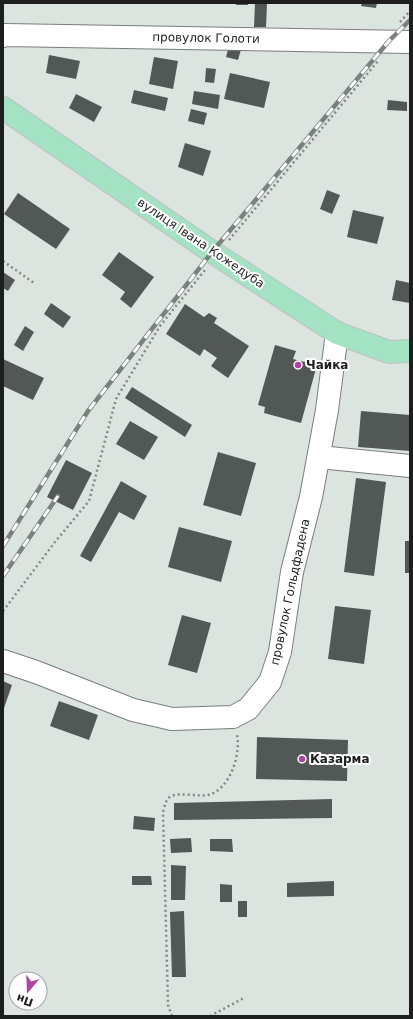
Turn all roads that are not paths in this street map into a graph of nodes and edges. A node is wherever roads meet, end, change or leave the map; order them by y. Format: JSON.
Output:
{"nodes":[{"id":1,"x":3,"y":36,"type":"edge"},
{"id":2,"x":400,"y":42,"type":"edge"},
{"id":3,"x":3,"y":108,"type":"edge"},
{"id":4,"x":337,"y":333,"type":"junction"},
{"id":5,"x":410,"y":352,"type":"edge"},
{"id":6,"x":319,"y":457,"type":"junction"},
{"id":7,"x":410,"y":466,"type":"edge"},
{"id":8,"x":3,"y":661,"type":"edge"}],
"edges":[{"from":1,"to":2,"type":"street","name":"провулок Голоти"},
{"from":3,"to":4,"type":"main road","name":"вулиця Івана Кожедуба"},
{"from":4,"to":5,"type":"main road","name":"вулиця Івана Кожедуба"},
{"from":4,"to":6,"type":"street","name":"провулок Гольдфадена"},
{"from":6,"to":7,"type":"street"},
{"from":6,"to":8,"type":"street","name":"провулок Гольдфадена"}]}
